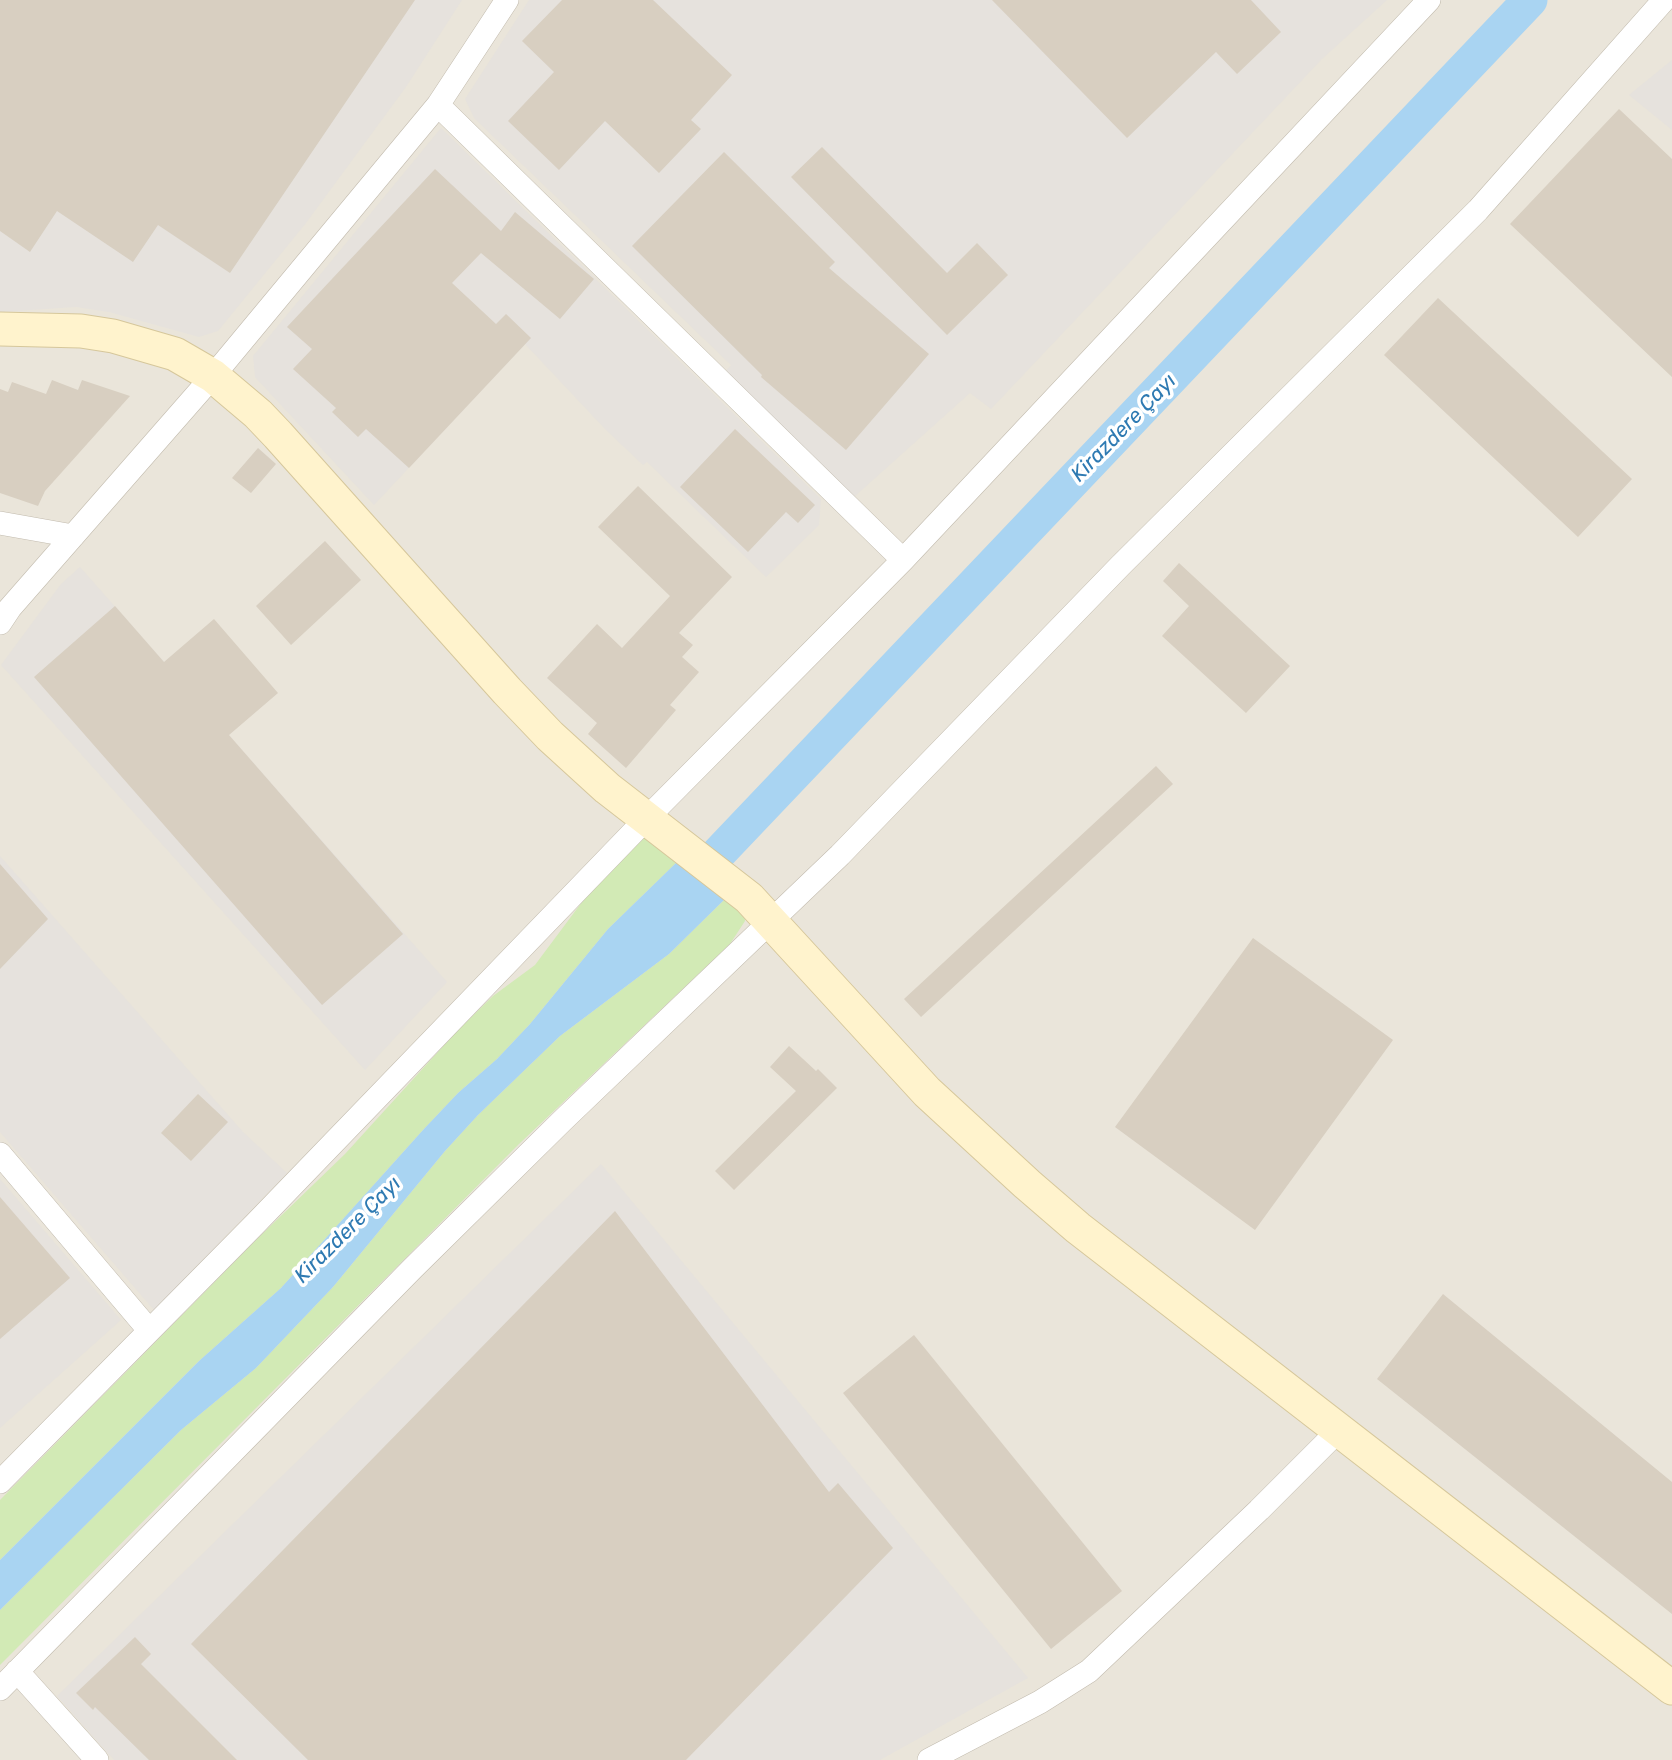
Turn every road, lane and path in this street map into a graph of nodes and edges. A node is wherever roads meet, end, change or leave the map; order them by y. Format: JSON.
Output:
{"nodes":[{"id":1,"x":507,"y":0,"type":"edge"},
{"id":2,"x":1429,"y":0,"type":"edge"},
{"id":3,"x":1664,"y":0,"type":"edge"},
{"id":4,"x":438,"y":105,"type":"junction"},
{"id":5,"x":0,"y":329,"type":"edge"},
{"id":6,"x":212,"y":376,"type":"junction"},
{"id":7,"x":0,"y":523,"type":"edge"},
{"id":8,"x":73,"y":536,"type":"junction"},
{"id":9,"x":902,"y":559,"type":"junction"},
{"id":10,"x":0,"y":623,"type":"edge"},
{"id":11,"x":646,"y":819,"type":"junction"},
{"id":12,"x":771,"y":921,"type":"junction"},
{"id":13,"x":0,"y":1154,"type":"edge"},
{"id":14,"x":149,"y":1330,"type":"junction"},
{"id":15,"x":1339,"y":1430,"type":"junction"},
{"id":16,"x":0,"y":1482,"type":"edge"},
{"id":17,"x":17,"y":1671,"type":"junction"},
{"id":18,"x":1672,"y":1688,"type":"edge"},
{"id":19,"x":0,"y":1689,"type":"edge"},
{"id":20,"x":97,"y":1760,"type":"edge"},
{"id":21,"x":929,"y":1760,"type":"edge"}],
"edges":[{"from":1,"to":4,"type":"street"},
{"from":2,"to":9,"type":"street"},
{"from":3,"to":12,"type":"street"},
{"from":4,"to":6,"type":"street"},
{"from":4,"to":9,"type":"street"},
{"from":5,"to":6,"type":"street"},
{"from":6,"to":8,"type":"street"},
{"from":6,"to":11,"type":"street"},
{"from":7,"to":8,"type":"street"},
{"from":8,"to":10,"type":"street"},
{"from":9,"to":11,"type":"street"},
{"from":11,"to":12,"type":"street"},
{"from":11,"to":14,"type":"street"},
{"from":12,"to":15,"type":"street"},
{"from":12,"to":17,"type":"street"},
{"from":13,"to":14,"type":"street"},
{"from":14,"to":16,"type":"street"},
{"from":15,"to":18,"type":"street"},
{"from":15,"to":21,"type":"street"},
{"from":17,"to":19,"type":"street"},
{"from":17,"to":20,"type":"street"}]}
